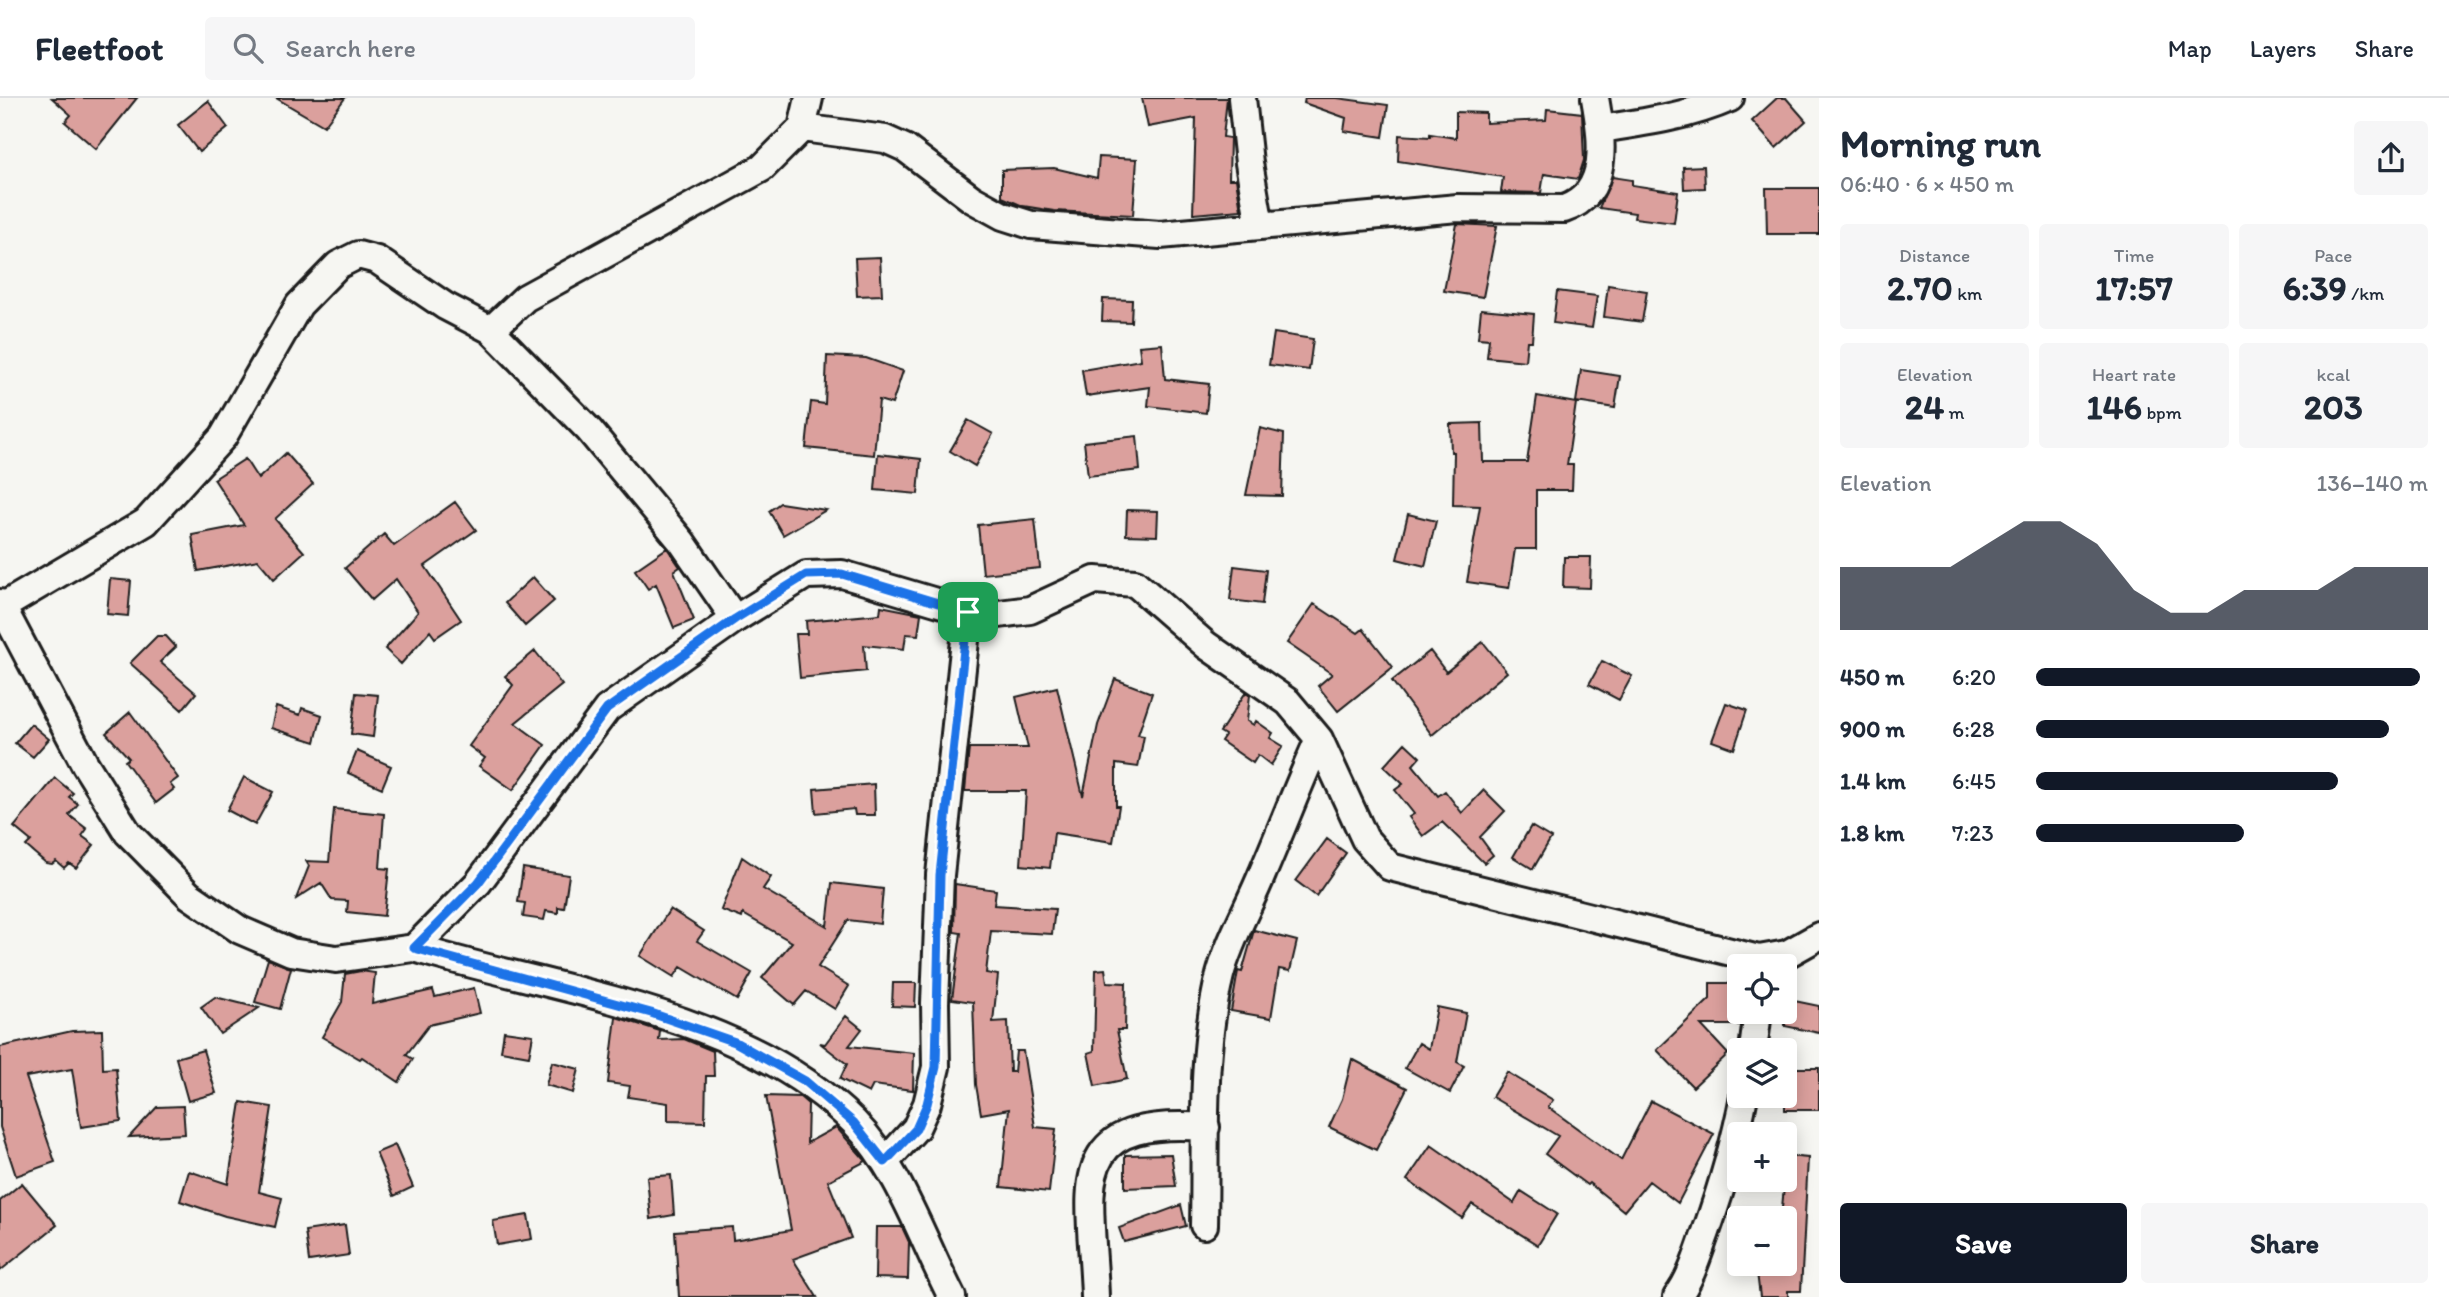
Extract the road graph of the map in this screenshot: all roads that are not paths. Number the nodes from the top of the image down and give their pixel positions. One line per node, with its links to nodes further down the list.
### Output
1 (809, 98): 5 (street)
2 (1242, 98): 7 (street)
3 (1595, 98): 6 (street)
4 (1731, 98): 6 (street)
5 (802, 128): 7 (street); 8 (street)
6 (1601, 129): 7 (street)
7 (1260, 226)
8 (491, 330): 9 (street); 11 (street)
9 (1, 605): 14 (street)
10 (968, 612): 11 (street); 12 (street); 19 (street)
11 (735, 619): 14 (street)
12 (1319, 739): 15 (street); 18 (street)
13 (1819, 936): 16 (street)
14 (414, 948): 19 (street)
15 (1728, 954)
16 (1787, 954)
17 (1742, 1108): 23 (street)
18 (1206, 1127): 20 (street); 22 (street)
19 (885, 1162): 21 (street)
20 (1204, 1225)
21 (952, 1297)
22 (1095, 1297)
23 (1677, 1297)

